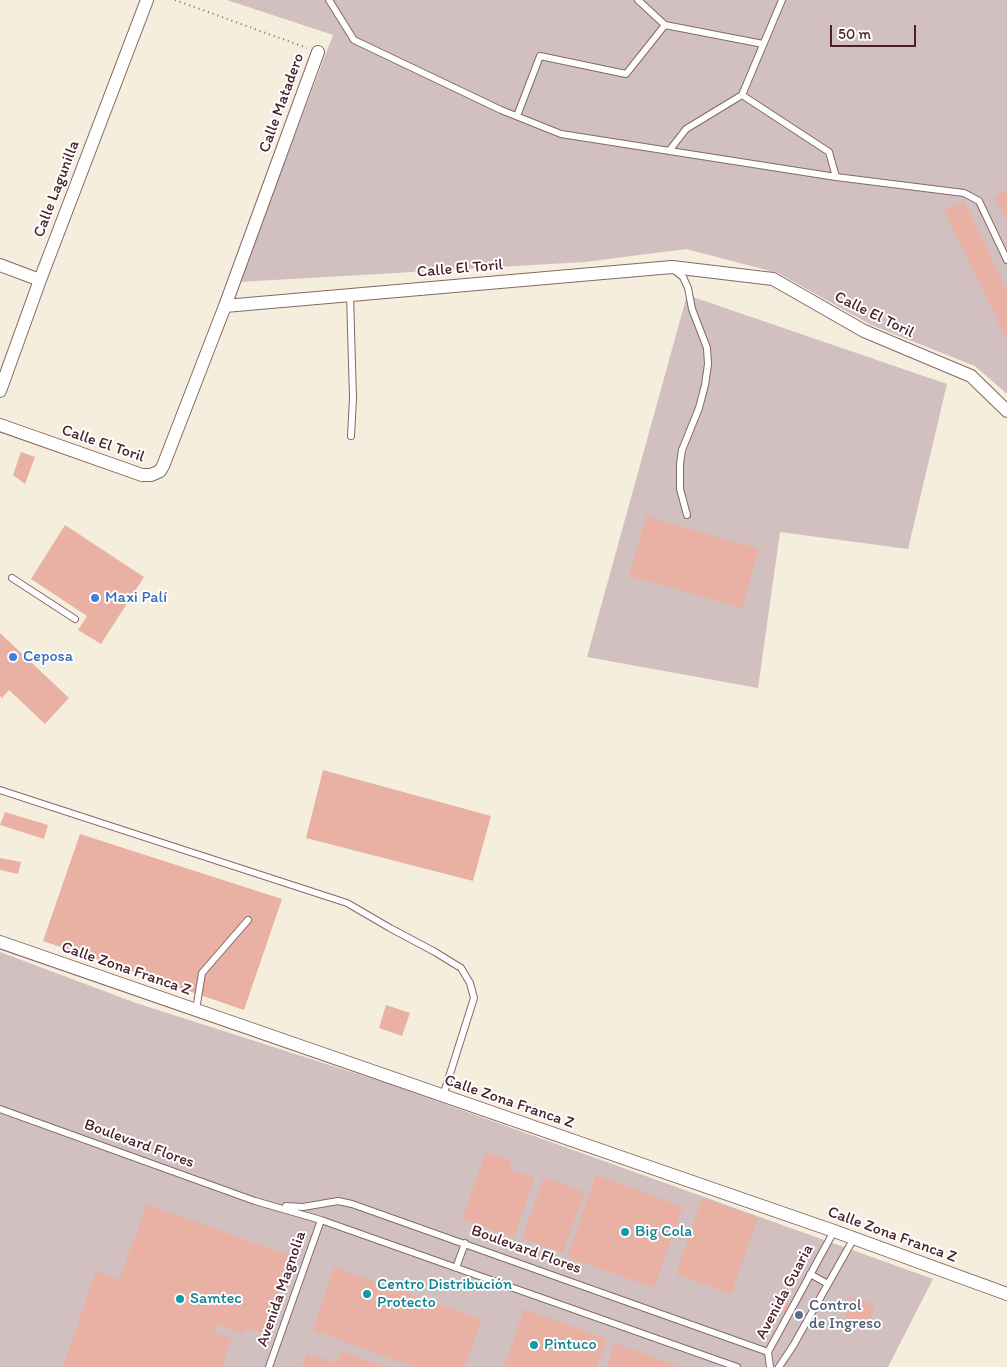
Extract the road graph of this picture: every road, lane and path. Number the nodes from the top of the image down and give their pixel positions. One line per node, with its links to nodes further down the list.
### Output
1 (147, 0): 16 (street, Calle Lagunilla)
2 (176, 0): 8 (path, Calle Matadero)
3 (328, 0): 10 (lane)
4 (638, 0): 6 (lane)
5 (782, 0): 7 (lane)
6 (665, 24): 7 (lane); 10 (lane)
7 (763, 44): 9 (lane)
8 (318, 52): 18 (street, Calle Matadero)
9 (742, 95): 11 (lane); 12 (lane)
10 (517, 116): 11 (lane)
11 (669, 151): 12 (lane)
12 (836, 177): 13 (lane)
13 (1007, 260)
14 (0, 265): 16 (street)
15 (672, 267): 17 (street, Calle El Toril); 20 (street, Calle El Toril); 23 (lane)
16 (40, 280): 19 (street, Calle Lagunilla)
17 (350, 296): 18 (street, Calle El Toril); 22 (lane)
18 (225, 306): 21 (street, Calle El Toril)
19 (0, 391)
20 (1007, 411)
21 (0, 425)
22 (351, 436)
23 (687, 515)
24 (12, 578): 25 (lane)
25 (75, 619)
26 (0, 790): 30 (lane)
27 (248, 920): 29 (lane)
28 (0, 942): 29 (street, Calle Zona Franca Z)
29 (196, 1010): 30 (street, Calle Zona Franca Z)
30 (443, 1096): 34 (street, Calle Zona Franca Z)
31 (0, 1109): 32 (lane, Boulevard Flores)
32 (270, 1204): 33 (lane, Boulevard Flores); 36 (lane, Boulevard Flores)
33 (321, 1220): 37 (lane, Boulevard Flores); 42 (lane, Avenida Magnolia)
34 (834, 1231): 35 (street, Calle Zona Franca Z); 38 (lane, Avenida Guaria)
35 (854, 1238): 39 (lane, Avenida Guaria); 40 (street, Calle Zona Franca Z)
36 (465, 1243): 37 (lane); 41 (lane, Boulevard Flores)
37 (456, 1268): 43 (lane, Boulevard Flores)
38 (810, 1274): 39 (lane); 41 (lane, Avenida Guaria)
39 (828, 1284): 45 (lane, Avenida Guaria)
40 (1007, 1294)
41 (768, 1352): 44 (lane, Avenida Guaria)
42 (269, 1367)
43 (737, 1367)
44 (770, 1367)
45 (779, 1367)

